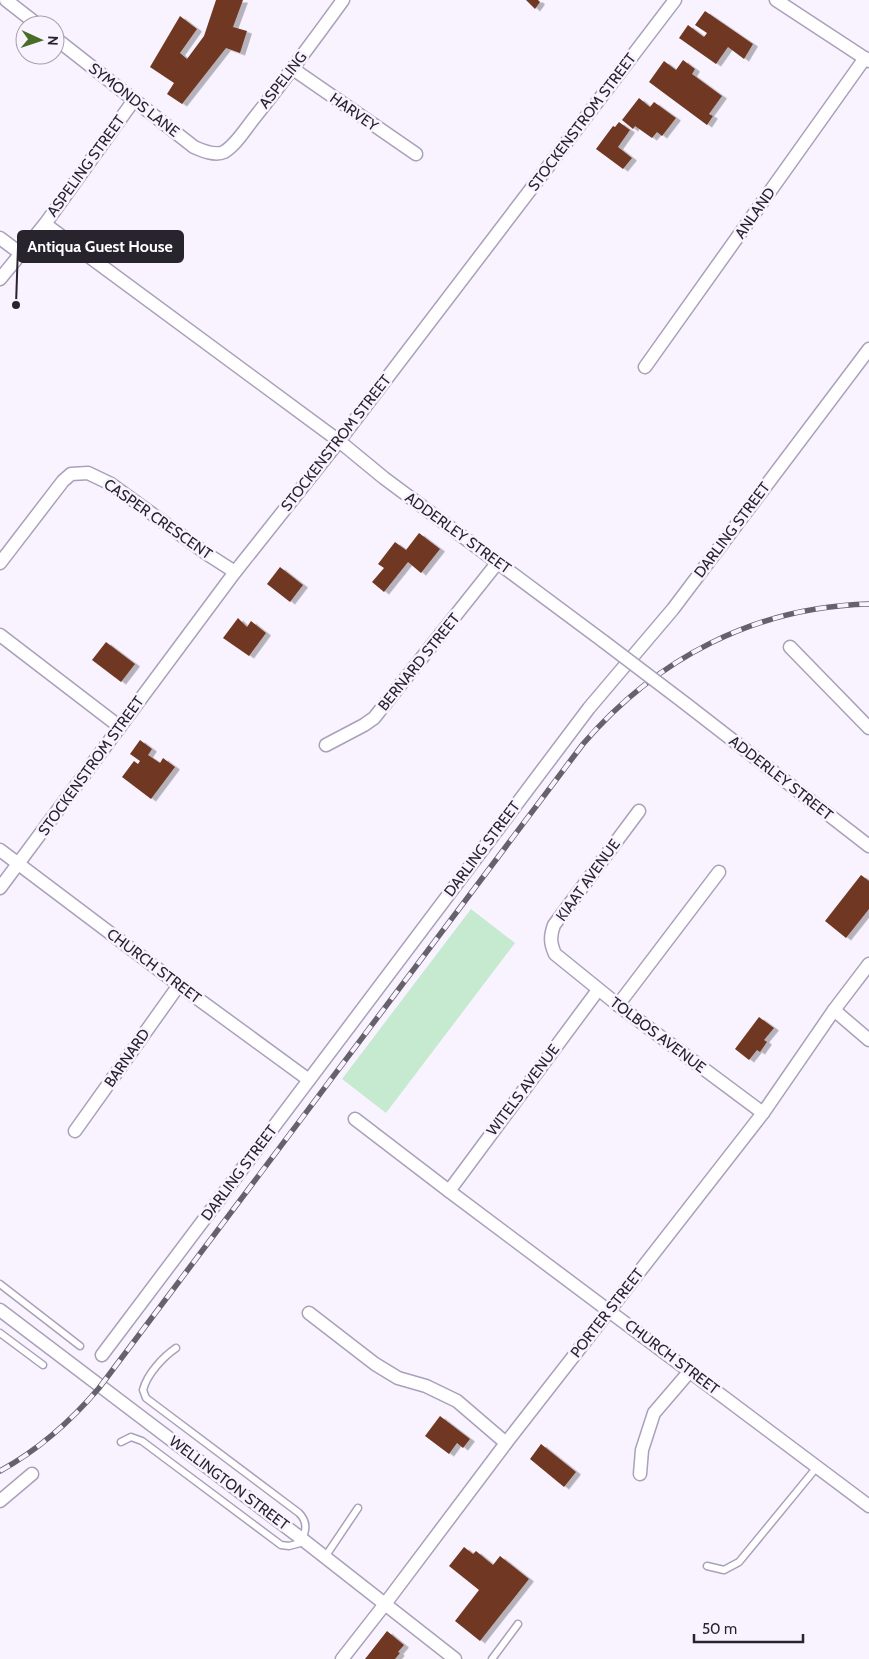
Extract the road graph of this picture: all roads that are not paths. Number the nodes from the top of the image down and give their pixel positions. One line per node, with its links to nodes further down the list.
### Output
1 (6, 0): 5 (street)
2 (343, 0): 8 (street, ASPELING)
3 (675, 0): 18 (street, STOCKENSTROM STREET)
4 (776, 0): 7 (street)
5 (25, 15)
6 (65, 46): 9 (street, SYMONDS LANE)
7 (867, 60): 17 (street, ANLAND)
8 (293, 70): 10 (street, ASPELING); 11 (street, HARVEY)
9 (134, 100): 10 (street, SYMONDS LANE); 12 (street, ASPELING STREET)
10 (217, 153)
11 (416, 154)
12 (44, 224): 14 (street, ASPELING STREET); 18 (street, ADDERLEY STREET)
13 (0, 238): 14 (street)
14 (20, 253): 15 (street, ASPELING STREET)
15 (0, 279)
16 (869, 348): 40 (street, DARLING STREET)
17 (645, 367)
18 (339, 441): 19 (street, ADDERLEY STREET); 21 (street, STOCKENSTROM STREET)
19 (498, 562): 26 (street, BERNARD STREET); 28 (street, ADDERLEY STREET, bridge)
20 (0, 563): 21 (street, CASPER CRESCENT)
21 (235, 572): 24 (street, STOCKENSTROM STREET)
22 (0, 635): 24 (street)
23 (790, 647): 25 (street)
24 (120, 726): 30 (street, STOCKENSTROM STREET)
25 (869, 728)
26 (326, 745)
27 (639, 811): 33 (street, KIAAT AVENUE)
28 (869, 846)
29 (0, 850): 30 (street, CHURCH STREET)
30 (18, 864): 32 (street, STOCKENSTROM STREET); 35 (street, CHURCH STREET)
31 (718, 872): 37 (street)
32 (0, 888)
33 (555, 954): 36 (street, TOLBOS AVENUE)
34 (869, 964): 38 (street, PORTER STREET)
35 (179, 985): 40 (street, CHURCH STREET); 43 (street, BARNARD)
36 (598, 990): 37 (street, TOLBOS AVENUE); 44 (street, WITELS AVENUE)
37 (618, 1005): 41 (street, TOLBOS AVENUE)
38 (834, 1010): 39 (street); 41 (street, PORTER STREET)
39 (869, 1040)
40 (309, 1080): 52 (street, DARLING STREET)
41 (763, 1113): 47 (street, PORTER STREET)
42 (355, 1119): 44 (street, CHURCH STREET)
43 (75, 1131)
44 (449, 1191): 47 (street, CHURCH STREET)
45 (0, 1284): 50 (lane)
46 (0, 1310): 63 (street, WELLINGTON STREET)
47 (609, 1310): 54 (street, CHURCH STREET); 56 (street, PORTER STREET)
48 (309, 1313): 56 (street)
49 (0, 1333): 53 (lane)
50 (80, 1346)
51 (176, 1348): 63 (lane)
52 (102, 1355)
53 (43, 1365)
54 (690, 1371): 57 (street, CHURCH STREET); 59 (street)
55 (121, 1442): 63 (lane)
56 (506, 1443): 66 (street, PORTER STREET)
57 (817, 1467): 61 (street, CHURCH STREET); 65 (lane)
58 (32, 1474): 60 (street)
59 (640, 1474)
60 (0, 1501)
61 (869, 1506)
62 (358, 1508): 64 (lane)
63 (304, 1540): 64 (street, WELLINGTON STREET)
64 (325, 1557): 66 (street, WELLINGTON STREET)
65 (707, 1566)
66 (386, 1604): 68 (street, PORTER STREET); 69 (street, WELLINGTON STREET)
67 (518, 1624): 70 (lane)
68 (342, 1659)
69 (455, 1659)
70 (492, 1659)

